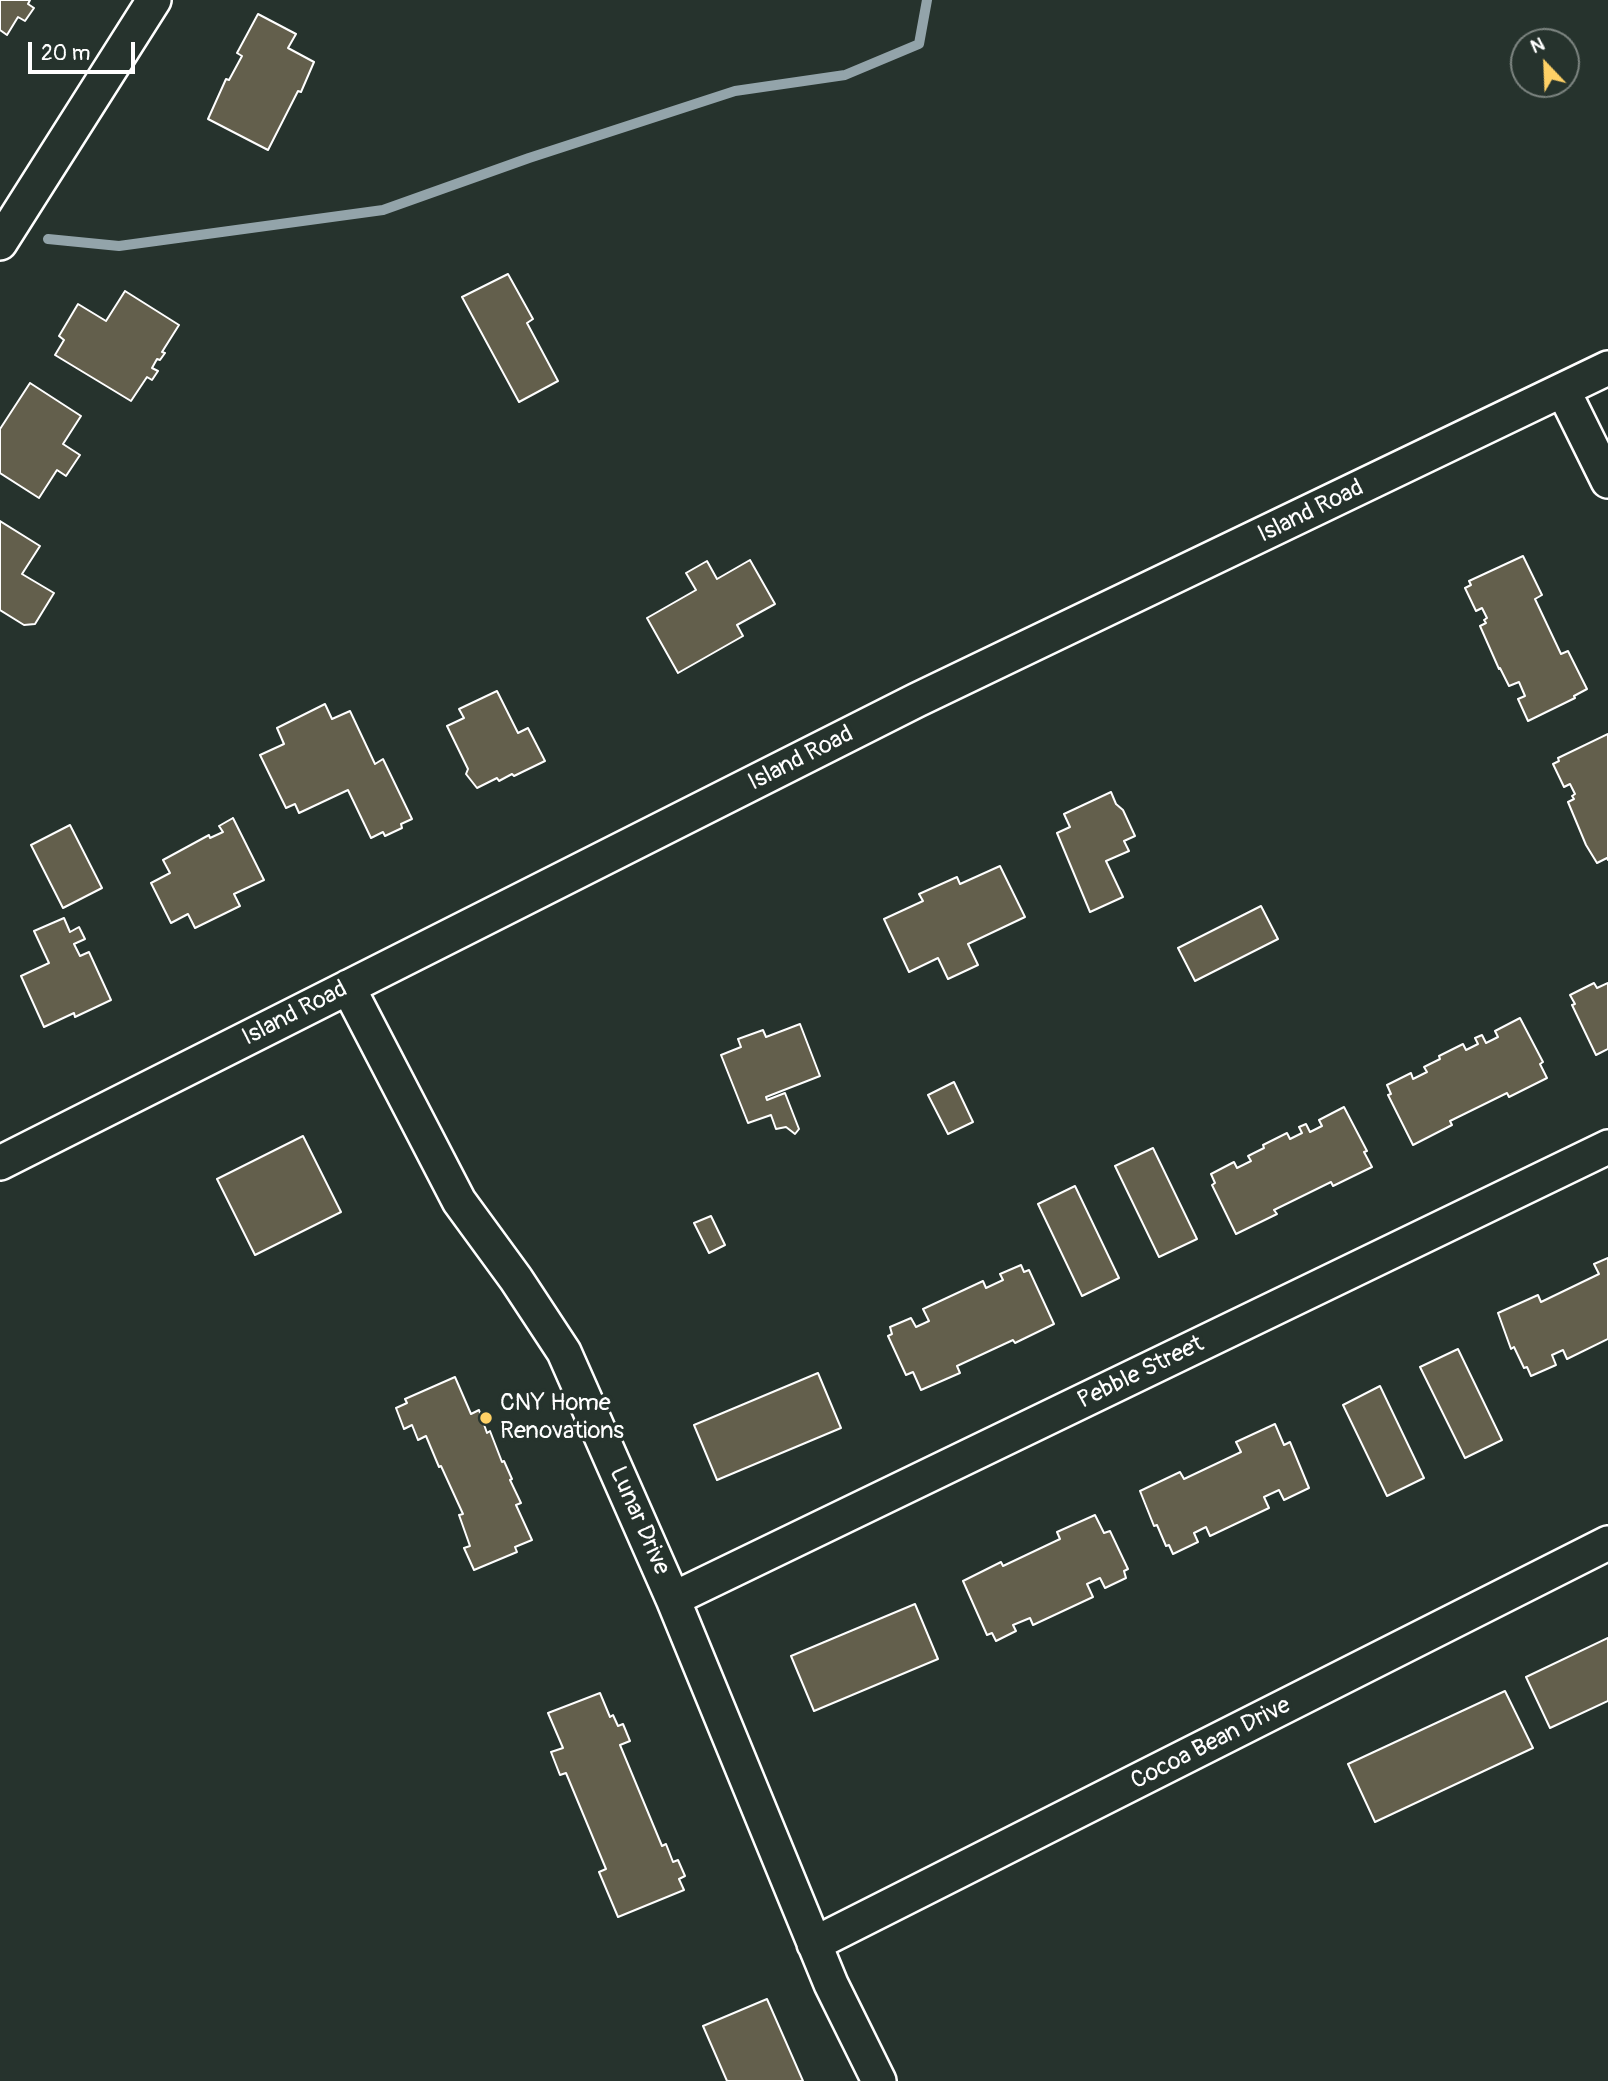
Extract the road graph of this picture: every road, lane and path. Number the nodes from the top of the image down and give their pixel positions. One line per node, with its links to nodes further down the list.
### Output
1 (154, 0): 2 (street)
2 (0, 243)
3 (1608, 368): 4 (street, Island Road)
4 (1563, 390): 5 (street); 6 (street, Island Road)
5 (1608, 481)
6 (348, 987): 8 (street, Island Road); 10 (street, Lunar Drive)
7 (1608, 1147): 10 (street, Pebble Street)
8 (0, 1163)
9 (1608, 1544): 11 (street, Cocoa Bean Drive)
10 (673, 1599): 11 (street, Lunar Drive)
11 (814, 1944): 12 (street, Lunar Drive)
12 (879, 2081)

